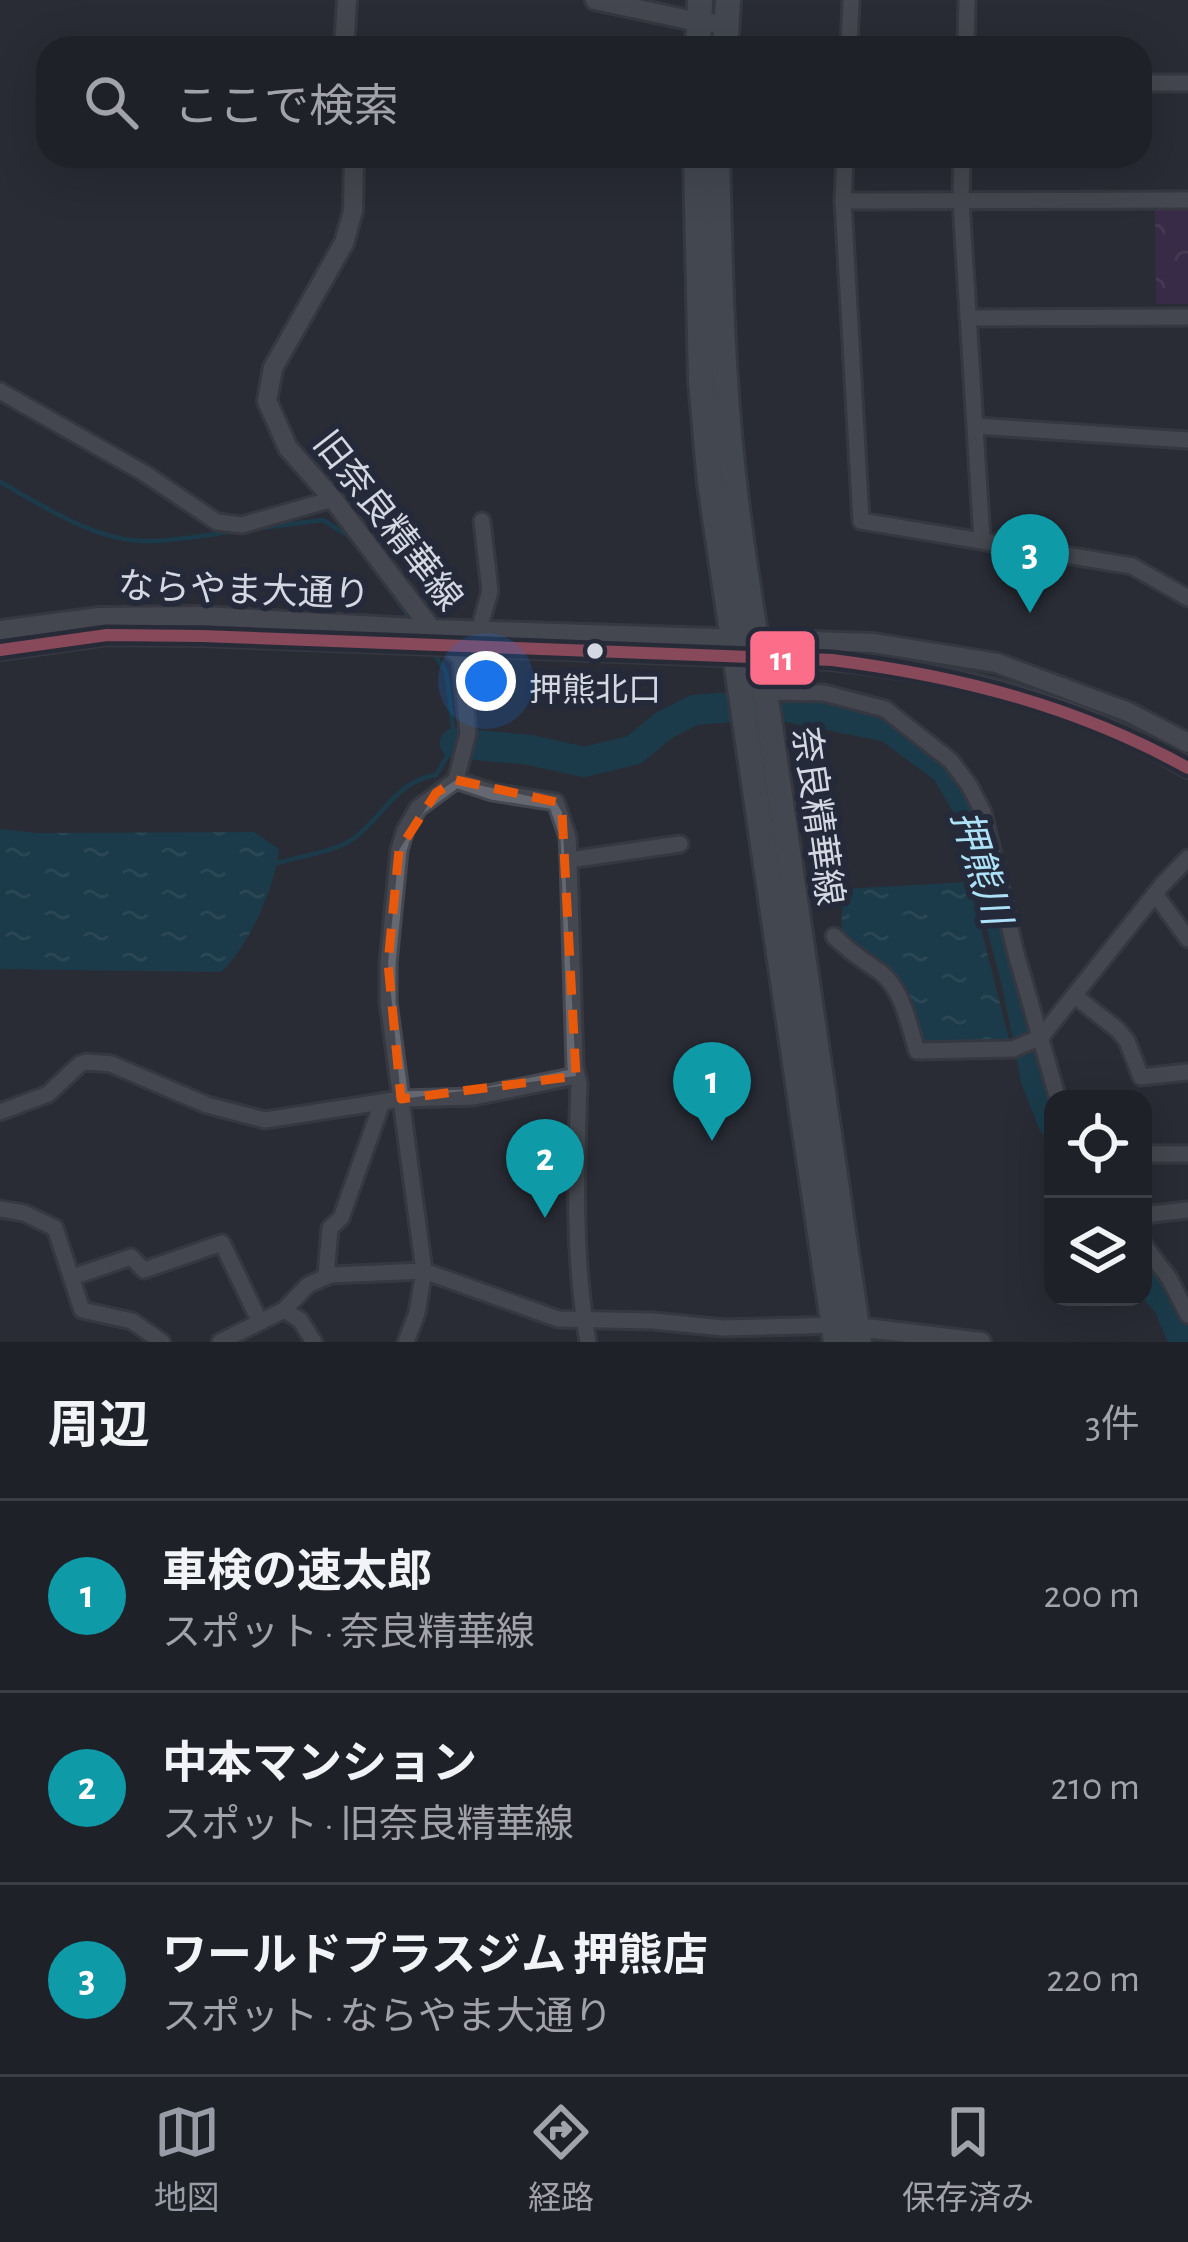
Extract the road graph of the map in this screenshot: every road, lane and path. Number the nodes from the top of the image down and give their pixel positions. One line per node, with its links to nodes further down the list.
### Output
1 (347, 0): 7 (street)
2 (596, 0): 5 (street)
3 (851, 0): 8 (street)
4 (967, 0): 9 (street)
5 (699, 24): 6 (street)
6 (726, 24)
7 (345, 36)
8 (850, 36)
9 (966, 36)
10 (1152, 83): 11 (street)
11 (1188, 83)
12 (354, 168): 25 (street, 旧奈良精華線)
13 (696, 168): 33 (main road, 奈良精華線)
14 (717, 168): 33 (main road, 奈良精華線)
15 (844, 168): 18 (street)
16 (962, 168): 19 (street)
17 (1188, 200): 19 (street)
18 (843, 201): 19 (street); 27 (street)
19 (961, 201): 21 (street)
20 (1188, 317): 21 (street)
21 (968, 318): 23 (street)
22 (0, 391): 25 (street)
23 (975, 426): 24 (street); 27 (street)
24 (1188, 440)
25 (334, 499): 29 (street, 旧奈良精華線)
26 (482, 521): 31 (street)
27 (982, 540): 28 (street)
28 (1188, 598)
29 (431, 629): 30 (street, ならやま大通り); 31 (street, ならやま大通り); 32 (street, 旧奈良精華線)
30 (0, 630)
31 (479, 630): 33 (street, ならやま大通り)
32 (449, 647): 33 (street, ならやま大通り); 34 (street, ならやま大通り); 38 (street, 旧奈良精華線)
33 (745, 648): 35 (main road, 奈良精華線); 36 (street, ならやま大通り); 37 (street, ならやま大通り)
34 (0, 650)
35 (757, 696): 46 (street); 66 (main road, 奈良精華線)
36 (1188, 743)
37 (1188, 768)
38 (456, 780): 41 (street); 50 (street)
39 (680, 844): 41 (street)
40 (1188, 858): 42 (street)
41 (569, 860): 48 (street)
42 (1155, 894): 44 (street); 45 (street)
43 (834, 936): 46 (street)
44 (1188, 939)
45 (1076, 997): 46 (street); 47 (street)
46 (1041, 1037): 49 (street)
47 (1188, 1072)
48 (575, 1076): 50 (street); 65 (street)
49 (1056, 1090)
50 (401, 1099): 51 (street); 59 (street)
51 (382, 1103): 52 (street); 61 (street)
52 (0, 1112)
53 (1152, 1154): 54 (street)
54 (1188, 1154)
55 (0, 1209): 60 (street)
56 (1188, 1210): 57 (street)
57 (1152, 1214)
58 (1152, 1256): 63 (street)
59 (424, 1271): 61 (street); 65 (street); 71 (street)
60 (73, 1277): 64 (street); 68 (street)
61 (326, 1277): 62 (street)
62 (284, 1310): 64 (street); 70 (street)
63 (1188, 1315)
64 (259, 1320): 69 (street)
65 (584, 1321): 67 (street); 72 (street)
66 (846, 1334): 67 (street); 73 (street)
67 (723, 1335)
68 (162, 1342)
69 (220, 1342)
70 (314, 1342)
71 (406, 1342)
72 (588, 1342)
73 (981, 1342)

